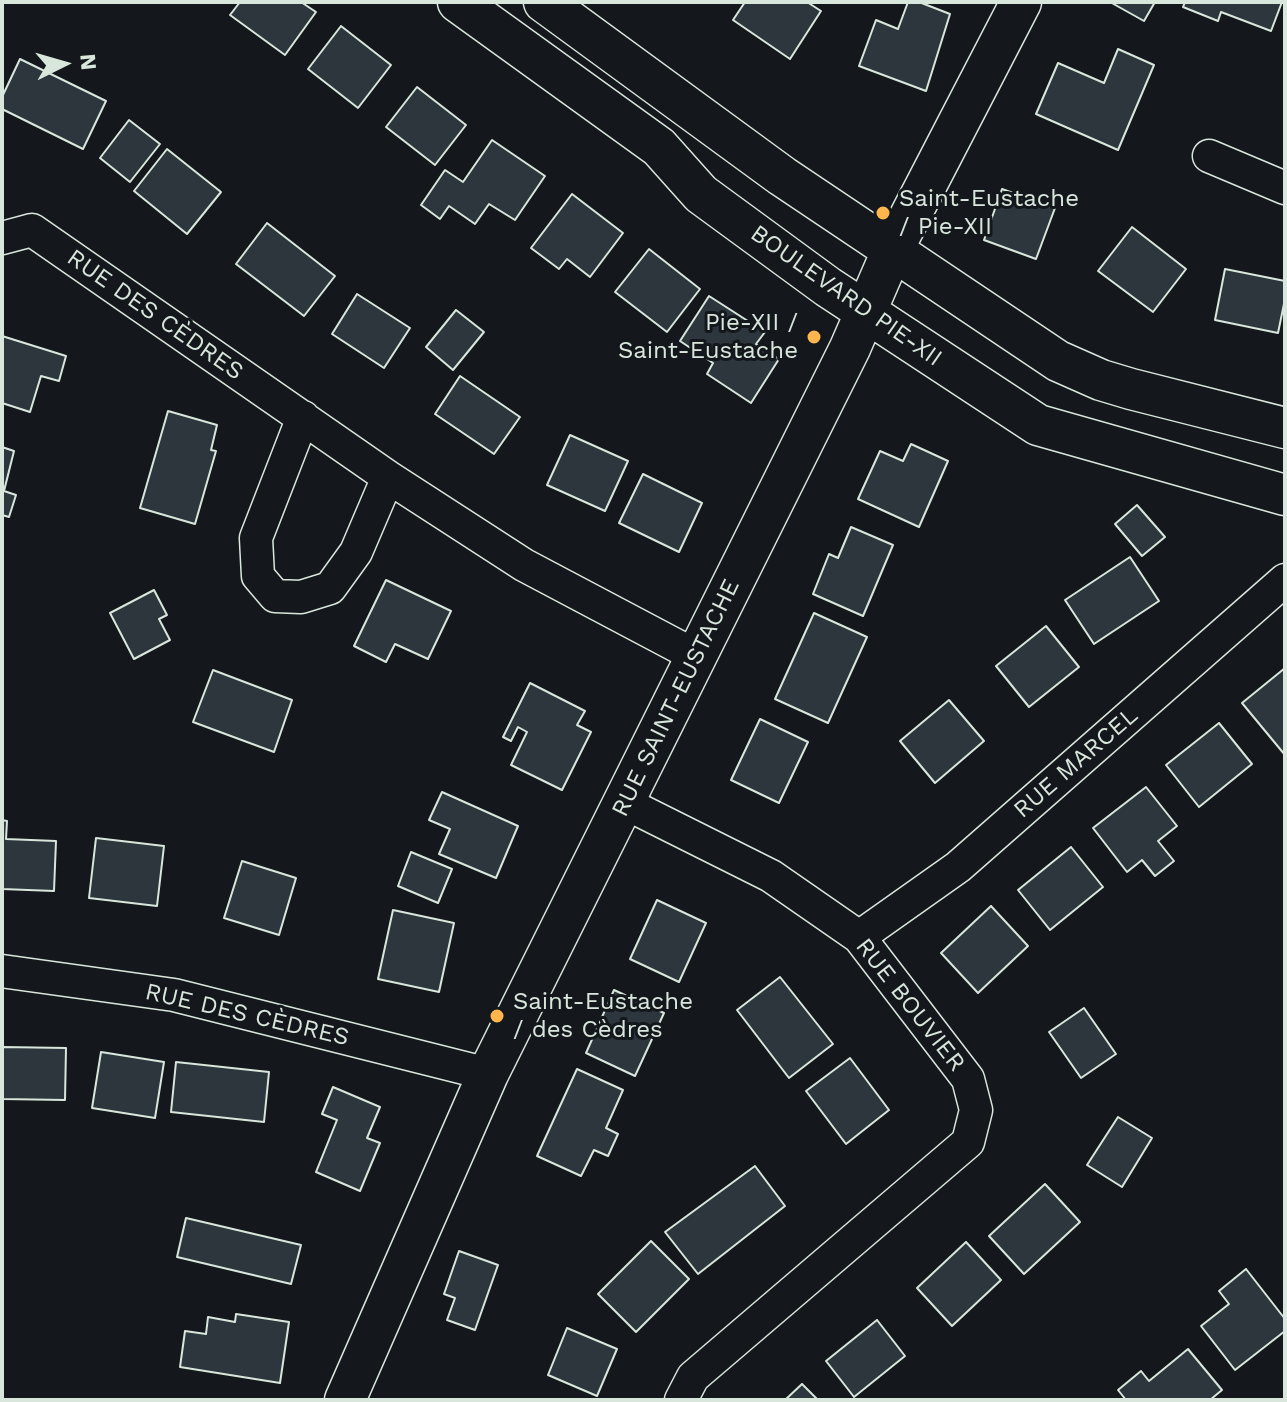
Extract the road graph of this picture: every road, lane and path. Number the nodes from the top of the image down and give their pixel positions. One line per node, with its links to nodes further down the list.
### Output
1 (458, 2): 8 (street, BOULEVARD PIE-XII)
2 (544, 2): 7 (street)
3 (1021, 2): 7 (street, RUE SAINT-EUSTACHE)
4 (1209, 156): 5 (street)
5 (1285, 188)
6 (2, 238): 9 (street, RUE DES CÈDRES)
7 (892, 251): 8 (street, RUE SAINT-EUSTACHE); 10 (street)
8 (866, 312): 12 (street, BOULEVARD PIE-XII); 14 (street, RUE SAINT-EUSTACHE)
9 (303, 417): 11 (street, RUE DES CÈDRES); 11 (street)
10 (1285, 428)
11 (388, 477): 14 (street, RUE DES CÈDRES)
12 (1285, 495)
13 (1285, 580): 16 (street, RUE MARCEL)
14 (696, 656): 15 (street, RUE SAINT-EUSTACHE)
15 (625, 803): 16 (street, RUE BOUVIER); 18 (street, RUE SAINT-EUSTACHE)
16 (859, 937): 20 (street, RUE BOUVIER)
17 (2, 971): 18 (street, RUE DES CÈDRES)
18 (488, 1074): 19 (street, RUE SAINT-EUSTACHE)
19 (345, 1400)
20 (681, 1400)

